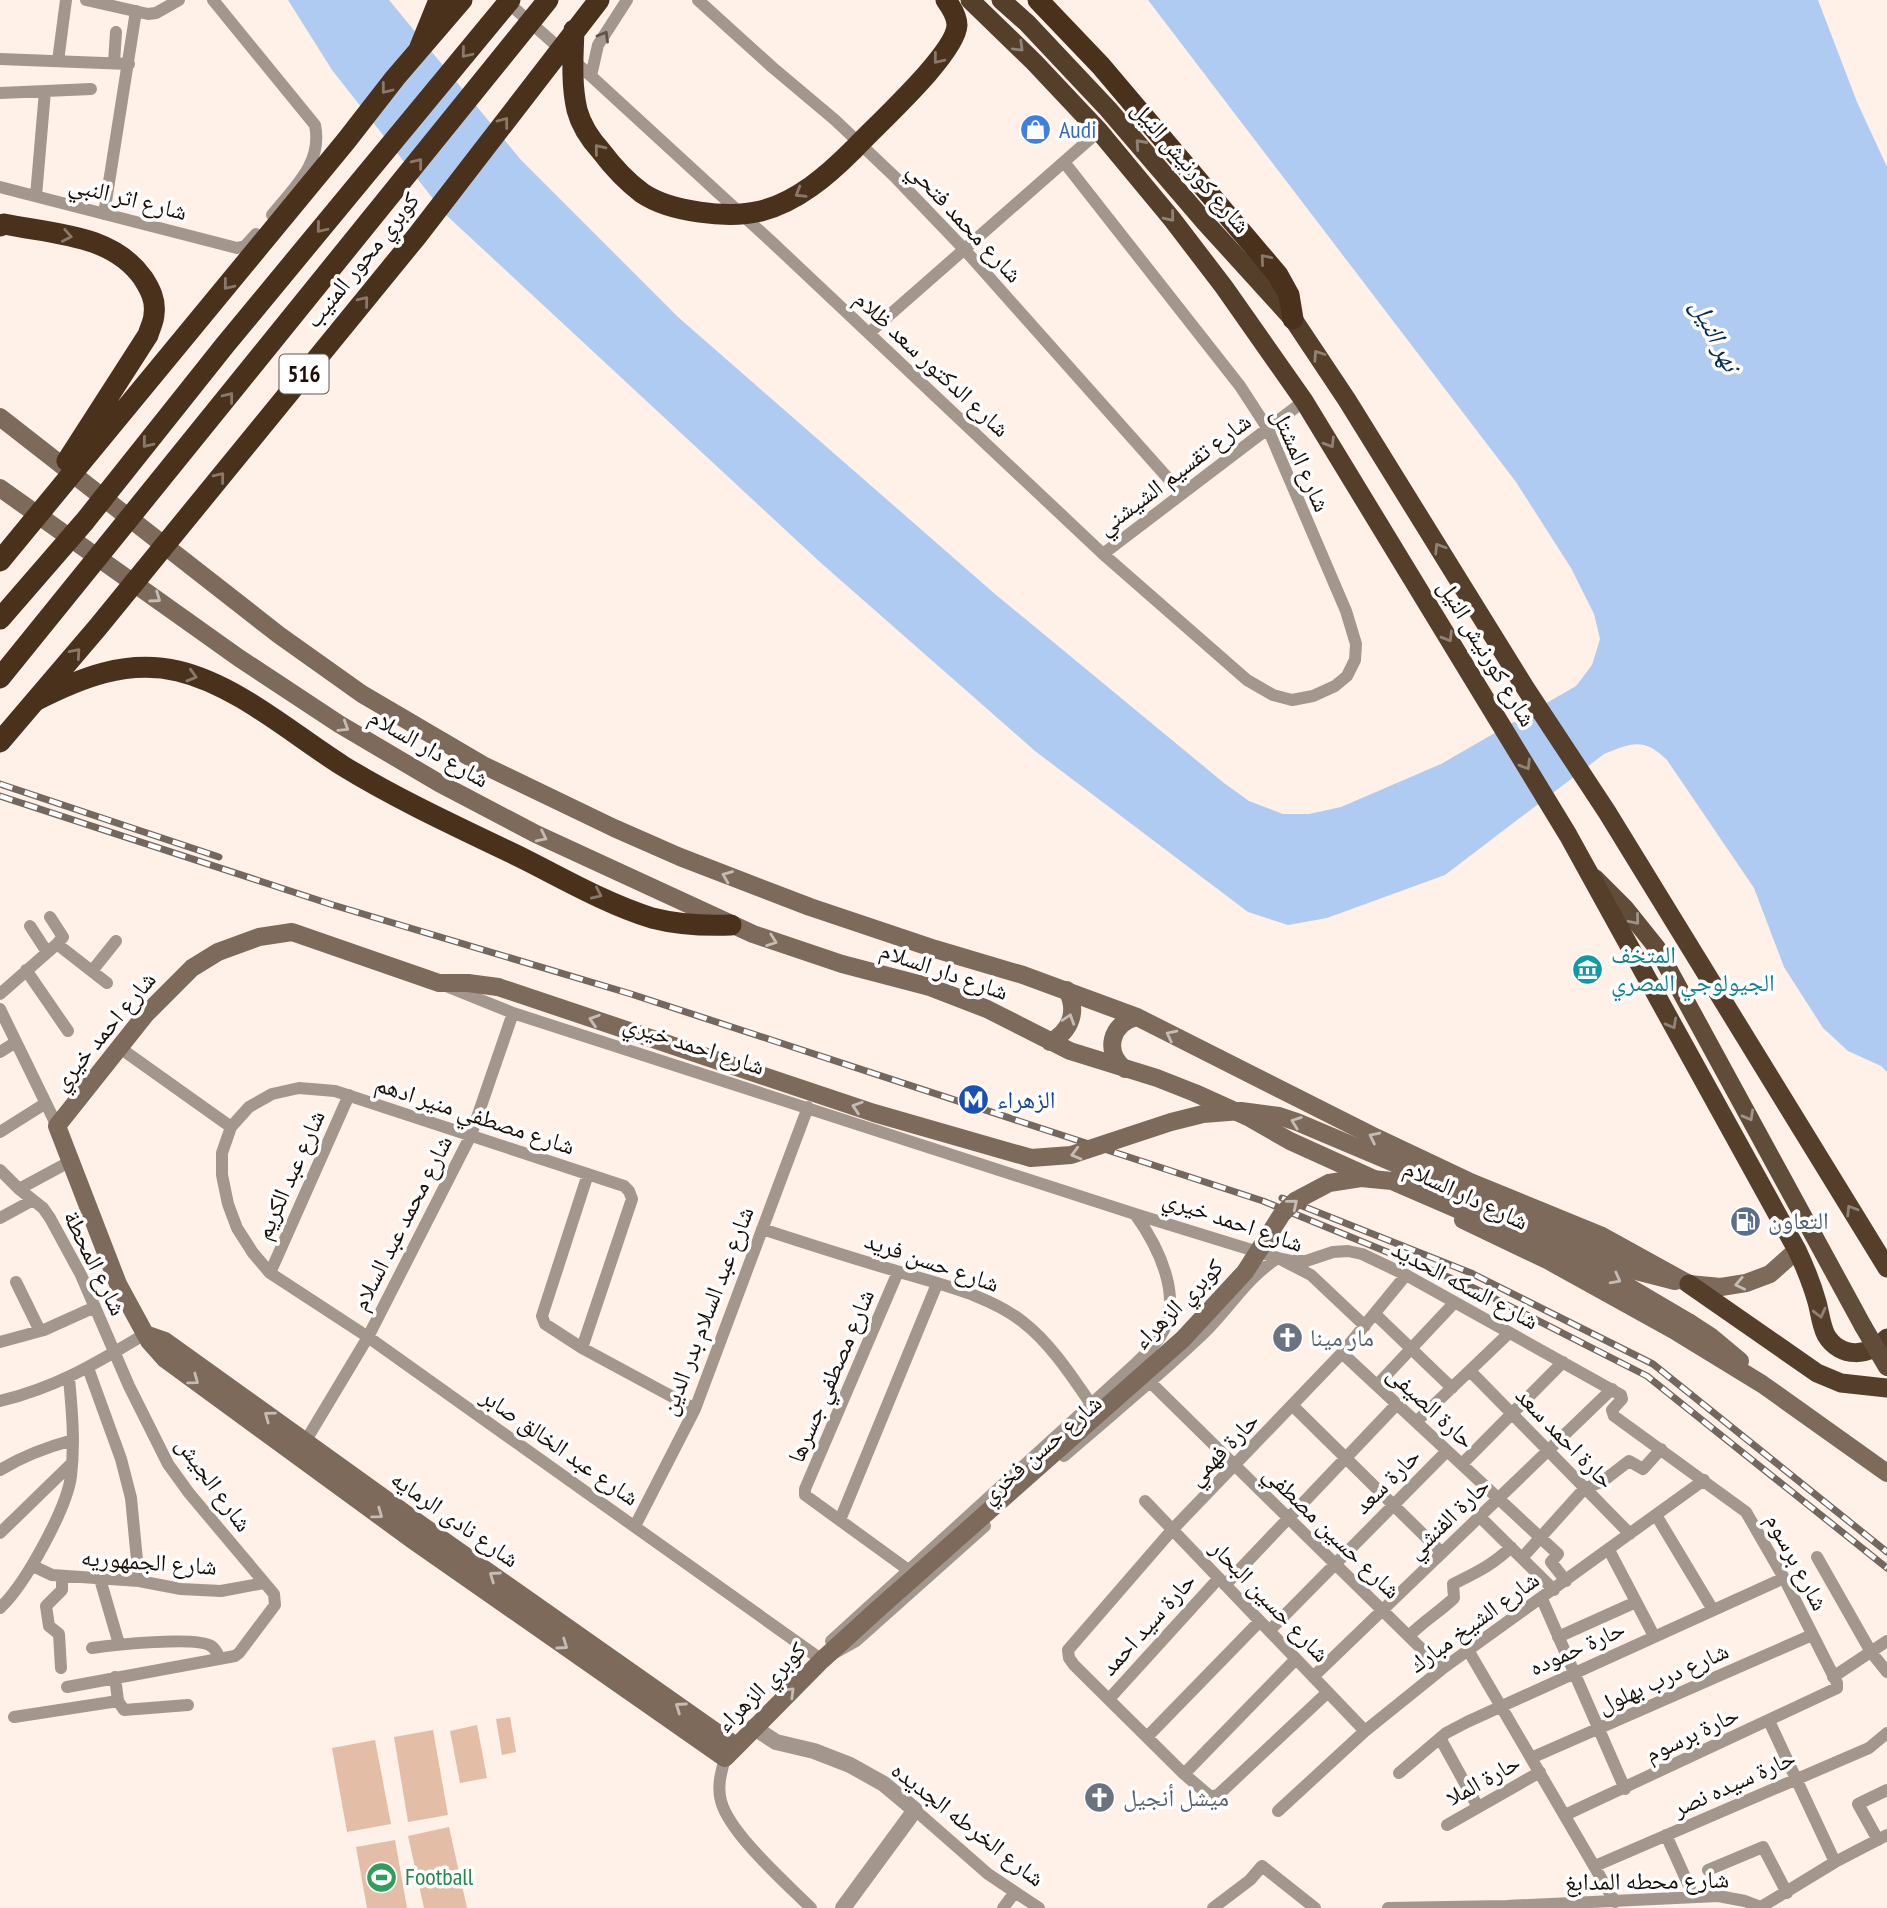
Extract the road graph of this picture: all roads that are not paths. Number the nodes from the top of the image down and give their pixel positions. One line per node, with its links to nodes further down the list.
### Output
1 (66, 0): 21 (street)
2 (86, 0): 16 (street)
3 (178, 0): 16 (street)
4 (214, 0): 33 (street, شارع اثر النبي)
5 (439, 0): 19 (highway)
6 (462, 0): 19 (highway, bridge)
7 (507, 0): 24 (street); 46 (highway, كوبري محور المنيب, one-way to 46, bridge)
8 (548, 0): 47 (highway, كوبري محور المنيب / 516, one-way to 8, bridge)
9 (599, 0): 17 (highway, كوبري محور المنيب / 516, bridge)
10 (627, 0): 24 (street, one-way to 10)
11 (698, 0): 29 (street, شارع محمد فتحي)
12 (946, 0): 29 (highway, one-way to 29)
13 (970, 0): 28 (highway, شارع كورنيش النيل, one-way to 28)
14 (1001, 0): 36 (highway, شارع كورنيش النيل, one-way to 14)
15 (1038, 0): 36 (highway, one-way to 15)
16 (136, 11): 23 (street)
17 (574, 30): 29 (highway, one-way to 17, bridge); 49 (highway, كوبري محور المنيب / 516, one-way to 17, bridge)
18 (116, 32): 22 (street)
19 (420, 47): 43 (highway, one-way to 43, bridge)
20 (0, 59): 21 (street)
21 (58, 61): 22 (street)
22 (114, 63): 23 (street)
23 (129, 64): 33 (street)
24 (591, 76): 37 (street, شارع الدكتور سعد ظلام)
25 (91, 89): 26 (street)
26 (45, 91): 27 (street); 32 (street)
27 (0, 93)
28 (1099, 131): 30 (street); 38 (highway, شارع كورنيش النيل, one-way to 38)
29 (856, 146): 35 (street, شارع محمد فتحي)
30 (1064, 162): 35 (street); 40 (street, شارع المشتل)
31 (0, 187): 32 (street, شارع اثر النبي)
32 (36, 196): 33 (street, شارع اثر النبي)
33 (104, 214)
34 (0, 226): 43 (highway, one-way to 43, bridge)
35 (964, 249): 37 (street); 42 (street, شارع محمد فتحي)
36 (1293, 319): 89 (highway, شارع كورنيش النيل, one-way to 36)
37 (869, 333): 44 (street, شارع الدكتور سعد ظلام)
38 (1304, 401): 40 (street, شارع تقسيم الشيشني); 51 (highway, شارع كورنيش النيل, one-way to 51)
39 (0, 417): 61 (main road, شارع دار السلام, one-way to 39)
40 (1268, 429): 42 (street, شارع تقسيم الشيشني); 48 (street, شارع المشتل)
41 (0, 488): 53 (main road, شارع دار السلام, one-way to 53)
42 (1182, 494): 44 (street, شارع تقسيم الشيشني)
43 (21, 533): 45 (highway, bridge)
44 (1103, 554): 48 (street, شارع الدكتور سعد ظلام)
45 (0, 561)
46 (0, 619)
47 (0, 678)
48 (1247, 680)
49 (34, 702): 50 (highway, كوبري محور المنيب / 516, bridge); 53 (highway, one-way to 53)
50 (0, 742)
51 (1587, 871): 87 (highway, شارع كورنيش النيل, one-way to 87); 112 (main road, one-way to 112, bridge)
52 (50, 917): 56 (street)
53 (731, 925): 68 (main road, شارع دار السلام, one-way to 68)
54 (30, 926): 56 (street)
55 (116, 941): 58 (street)
56 (52, 948): 57 (street); 58 (street)
57 (26, 970): 62 (street); 66 (street)
58 (92, 971): 59 (street)
59 (107, 983)
60 (439, 983): 64 (street, شارع احمد خيري); 69 (main road, شارع احمد خيري); 95 (main road, one-way to 60, bridge)
61 (1067, 990): 65 (main road, شارع دار السلام); 68 (main road, one-way to 61)
62 (0, 994)
63 (0, 1009): 67 (street)
64 (513, 1013): 74 (street, شارع احمد خيري); 78 (street, شارع محمد عبد السلام)
65 (1137, 1017): 71 (main road); 95 (main road, شارع دار السلام, one-way to 65)
66 (68, 1031)
67 (16, 1042): 70 (street); 73 (street)
68 (1050, 1042): 71 (main road, شارع دار السلام)
69 (120, 1048): 75 (main road, شارع احمد خيري); 76 (street)
70 (0, 1052)
71 (1125, 1069): 117 (main road, شارع دار السلام)
72 (349, 1095): 76 (street, شارع مصطفي منير ادهم); 78 (street, شارع مصطفي منير ادهم); 91 (street, شارع عبد الكريم)
73 (46, 1103): 75 (street); 77 (street)
74 (808, 1107): 84 (street, شارع احمد خيري); 86 (street, شارع عبد السلام بدر الدين)
75 (57, 1126): 79 (main road, شارع نادى الرمايه)
76 (230, 1127): 91 (street, شارع عبد الخالق صابر)
77 (0, 1132)
78 (471, 1135): 81 (street, شارع مصطفي منير ادهم); 103 (street, شارع محمد عبد السلام)
79 (71, 1161): 82 (street); 102 (main road, شارع نادى الرمايه)
80 (0, 1170): 82 (street, شارع المحطة)
81 (588, 1174): 106 (street, شارع مصطفي منير ادهم); 106 (street, شارع مصطفي منير ادهم)
82 (19, 1189): 83 (street, شارع المحطة)
83 (33, 1200): 85 (street); 97 (street, شارع المحطة)
84 (1135, 1214): 88 (street, شارع احمد خيري); 111 (street, شارع حسن فخري)
85 (0, 1218)
86 (762, 1230): 90 (street, شارع حسن فريد); 126 (street, شارع عبد السلام بدر الدين)
87 (1797, 1250): 95 (main road, شارع دار السلام, one-way to 95); 104 (highway, شارع كورنيش النيل, one-way to 104)
88 (1278, 1258): 92 (street, شارع السكه الحديد); 99 (street, شارع احمد خيري); 116 (street, شارع حسن فخري)
89 (1887, 1268)
90 (898, 1272): 94 (street, شارع حسن فريد); 148 (street, شارع مصطفي جسرها)
91 (270, 1273): 103 (street, شارع عبد الخالق صابر)
92 (1406, 1275): 96 (street, شارع السكه الحديد); 98 (street, حارة فهمي)
93 (16, 1282): 100 (street)
94 (937, 1284): 123 (street, شارع حسن فريد); 148 (street)
95 (1689, 1284): 120 (highway)
96 (1455, 1302): 101 (street, شارع السكه الحديد); 107 (street)
97 (95, 1307): 100 (street); 108 (street, شارع المحطة)
98 (1375, 1314): 99 (street, حارة فهمي); 107 (street)
99 (1365, 1326): 109 (street, حارة فهمي)
100 (40, 1331): 105 (street)
101 (1509, 1332): 110 (street, شارع السكه الحديد); 114 (street)
102 (145, 1334): 108 (street); 130 (main road, شارع نادى الرمايه, one-way to 102); 209 (main road, شارع نادى الرمايه, one-way to 209)
103 (368, 1337): 130 (street, شارع محمد عبد السلام); 149 (street, شارع عبد الخالق صابر)
104 (1887, 1338)
105 (0, 1342)
106 (582, 1348): 126 (street, شارع مصطفي منير ادهم)
107 (1411, 1349): 118 (street); 119 (street)
108 (115, 1352): 113 (street); 168 (street, شارع الجيش)
109 (1342, 1353): 118 (street, حارة الصيفى); 125 (street, حارة فهمي)
110 (1563, 1362): 121 (street, شارع السكه الحديد); 127 (street)
111 (1133, 1366): 116 (street, شارع حسين مصطفي); 123 (street, شارع حسن فخري)
112 (1887, 1367)
113 (89, 1368): 115 (street); 165 (street)
114 (1470, 1371): 119 (street); 127 (street, حارة احمد سعد)
115 (69, 1378): 122 (street); 129 (street)
116 (1150, 1382): 137 (street, شارع حسين مصطفي); 185 (street, شارع حسن فخري)
117 (1762, 1384): 139 (main road, شارع دار السلام); 185 (main road, كوبري الزهراء, one-way to 117, bridge)
118 (1377, 1385): 124 (street, حارة الصيفى)
119 (1452, 1388): 128 (street)
120 (1887, 1388)
121 (1617, 1393): 131 (street, شارع برسوم); 133 (street, حارة الفنشي)
122 (0, 1401)
123 (1091, 1404): 161 (street, شارع حسن فخري)
124 (1396, 1404): 128 (street, حارة الصيفى); 134 (street, حارة سيد احمد)
125 (1293, 1406): 134 (street); 137 (street, حارة فهمي)
126 (695, 1409): 149 (street, شارع عبد السلام بدر الدين)
127 (1513, 1415): 133 (street, حارة احمد سعد); 136 (street)
128 (1416, 1422): 132 (street, حارة الصيفى)
129 (73, 1440): 135 (street); 138 (street)
130 (305, 1442): 209 (main road, شارع نادى الرمايه, one-way to 130)
131 (1661, 1449): 140 (street, شارع برسوم); 141 (street)
132 (1447, 1451): 136 (street, حارة الصيفى); 144 (street, حارة سعد)
133 (1548, 1451): 141 (street, حارة احمد سعد); 142 (street, حارة الفنشي)
134 (1345, 1458): 144 (street); 147 (street, حارة سيد احمد)
135 (72, 1463): 151 (street); 160 (street)
136 (1462, 1464): 142 (street, حارة الصيفى)
137 (1235, 1466): 147 (street, شارع حسين مصطفي); 150 (street, حارة فهمي)
138 (0, 1470)
139 (1887, 1474)
140 (1704, 1480): 145 (street, شارع الشيخ مبارك); 163 (street, شارع برسوم)
141 (1584, 1489): 152 (street, حارة احمد سعد); 153 (street)
142 (1499, 1498): 146 (street, حارة الفنشي); 153 (street, حارة الصيفى)
143 (1145, 1501): 150 (street, شارع حسين البحار)
144 (1393, 1505): 156 (street); 159 (street, حارة سعد)
145 (1656, 1515): 152 (street, شارع الشيخ مبارك); 174 (street)
146 (1480, 1517): 154 (street); 156 (street, حارة الفنشي)
147 (1288, 1518): 159 (street, شارع حسين مصطفي); 166 (street, حارة سيد احمد)
148 (840, 1520): 161 (street, شارع مصطفي جسرها)
149 (635, 1525): 185 (street, شارع عبد الخالق صابر)
150 (1172, 1530): 166 (street, شارع حسين البحار); 197 (street, حارة فهمي)
151 (0, 1533)
152 (1630, 1534): 155 (street, شارع الشيخ مبارك)
153 (1540, 1537): 157 (street); 167 (street, حارة الصيفى)
154 (1511, 1547): 157 (street); 177 (street)
155 (1609, 1550): 167 (street, شارع الشيخ مبارك); 171 (street)
156 (1442, 1553): 173 (street, حارة الفنشي)
157 (1522, 1558): 169 (street)
158 (1817, 1558): 184 (street)
159 (1335, 1564): 173 (street, شارع حسين مصطفي); 175 (street, حارة سعد)
160 (33, 1566): 162 (street, شارع الجمهوريه); 172 (street)
161 (907, 1569): 185 (street, شارع حسن فخري)
162 (62, 1576): 164 (street, شارع الجمهوريه); 188 (street)
163 (1784, 1578): 174 (street, حارة حموده); 176 (street, شارع برسوم)
164 (100, 1579): 165 (street, شارع الجمهوريه); 181 (street)
165 (139, 1581): 168 (street, شارع الجمهوريه)
166 (1222, 1581): 175 (street, شارع حسين البحار); 197 (street, حارة سيد احمد)
167 (1566, 1581): 169 (street, شارع الشيخ مبارك)
168 (264, 1583): 186 (street, شارع الجيش)
169 (1554, 1590): 170 (street, شارع الشيخ مبارك)
170 (1542, 1599): 179 (street); 183 (street, شارع الشيخ مبارك)
171 (1636, 1602): 178 (street); 179 (street)
172 (0, 1608)
173 (1382, 1611): 177 (street, شارع حسين مصطفي); 193 (street, حارة الفنشي)
174 (1713, 1611): 178 (street, حارة حموده)
175 (1264, 1626): 187 (street, شارع حسين البحار); 207 (street, حارة سعد)
176 (1812, 1635): 194 (street, شارع برسوم); 204 (street, شارع درب بهلول)
177 (1409, 1636): 189 (street, شارع حسين مصطفي)
178 (1654, 1636): 190 (street, حارة حموده)
179 (1558, 1637): 190 (street)
180 (1887, 1641): 184 (street, حارة برسوم)
181 (119, 1644): 182 (street); 186 (street)
182 (92, 1648)
183 (1468, 1650): 189 (street, شارع الشيخ مبارك); 200 (street)
184 (1871, 1652): 191 (street); 194 (street, حارة برسوم)
185 (818, 1658): 203 (main road, كوبري الزهراء, one-way to 185)
186 (220, 1659): 192 (street)
187 (1296, 1659): 193 (street, شارع حسين البحار); 213 (street)
188 (61, 1668)
189 (1442, 1669): 205 (street, شارع الشيخ مبارك)
190 (1574, 1672): 200 (street, حارة حموده); 204 (street)
191 (1887, 1672)
192 (115, 1677): 195 (street); 198 (street)
193 (1313, 1677): 196 (street, شارع حسين البحار)
194 (1835, 1683): 202 (street, حارة برسوم)
195 (66, 1687)
196 (1328, 1692): 205 (street, شارع حسين البحار); 213 (street)
197 (1109, 1699): 207 (street)
198 (118, 1701): 199 (street); 201 (street)
199 (188, 1705)
200 (1500, 1706): 208 (street, حارة حموده); 210 (street)
201 (14, 1717)
202 (1769, 1721): 214 (street); 215 (street, حارة برسوم)
203 (753, 1727): 209 (main road, كوبري الزهراء); 218 (street, شارع الخرطه الجديده)
204 (1599, 1729): 210 (street, شارع درب بهلول); 215 (street)
205 (1365, 1731): 219 (street, شارع الشيخ مبارك)
206 (1887, 1733): 214 (street, حارة سيده نصر)
207 (1147, 1737): 213 (street)
208 (1440, 1738): 212 (street, حارة حموده); 217 (street)
209 (730, 1752): 232 (street)
210 (1531, 1758): 211 (street)
211 (1540, 1772): 217 (street, حارة الملا); 220 (street)
212 (1399, 1773)
213 (1184, 1774)
214 (1796, 1778): 222 (street, حارة سيده نصر); 224 (street)
215 (1625, 1789): 220 (street, حارة برسوم)
216 (1887, 1790): 223 (street)
217 (1478, 1807): 221 (street, حارة الملا)
218 (915, 1810): 227 (street, شارع الخرطه الجديده); 233 (street)
219 (1278, 1811)
220 (1565, 1815): 225 (street)
221 (1447, 1825)
222 (1666, 1835): 225 (street, حارة سيده نصر); 229 (street)
223 (1883, 1838): 224 (street, شارع محطه المدابغ)
224 (1835, 1862): 228 (street, شارع محطه المدابغ)
225 (1595, 1866): 230 (street)
226 (1708, 1870): 228 (street)
227 (1015, 1892): 234 (street); 235 (street, شارع الخرطه الجديده)
228 (1787, 1893): 239 (street, شارع محطه المدابغ)
229 (1693, 1897): 230 (street, شارع محطه المدابغ); 239 (street, شارع محطه المدابغ)
230 (1615, 1902): 231 (street, شارع محطه المدابغ)
231 (1507, 1907): 238 (street, شارع محطه المدابغ)
232 (811, 1908)
233 (843, 1908)
234 (1003, 1908)
235 (1039, 1908)
236 (1215, 1908): 237 (street)
237 (1315, 1908)
238 (1388, 1908)
239 (1760, 1908)

